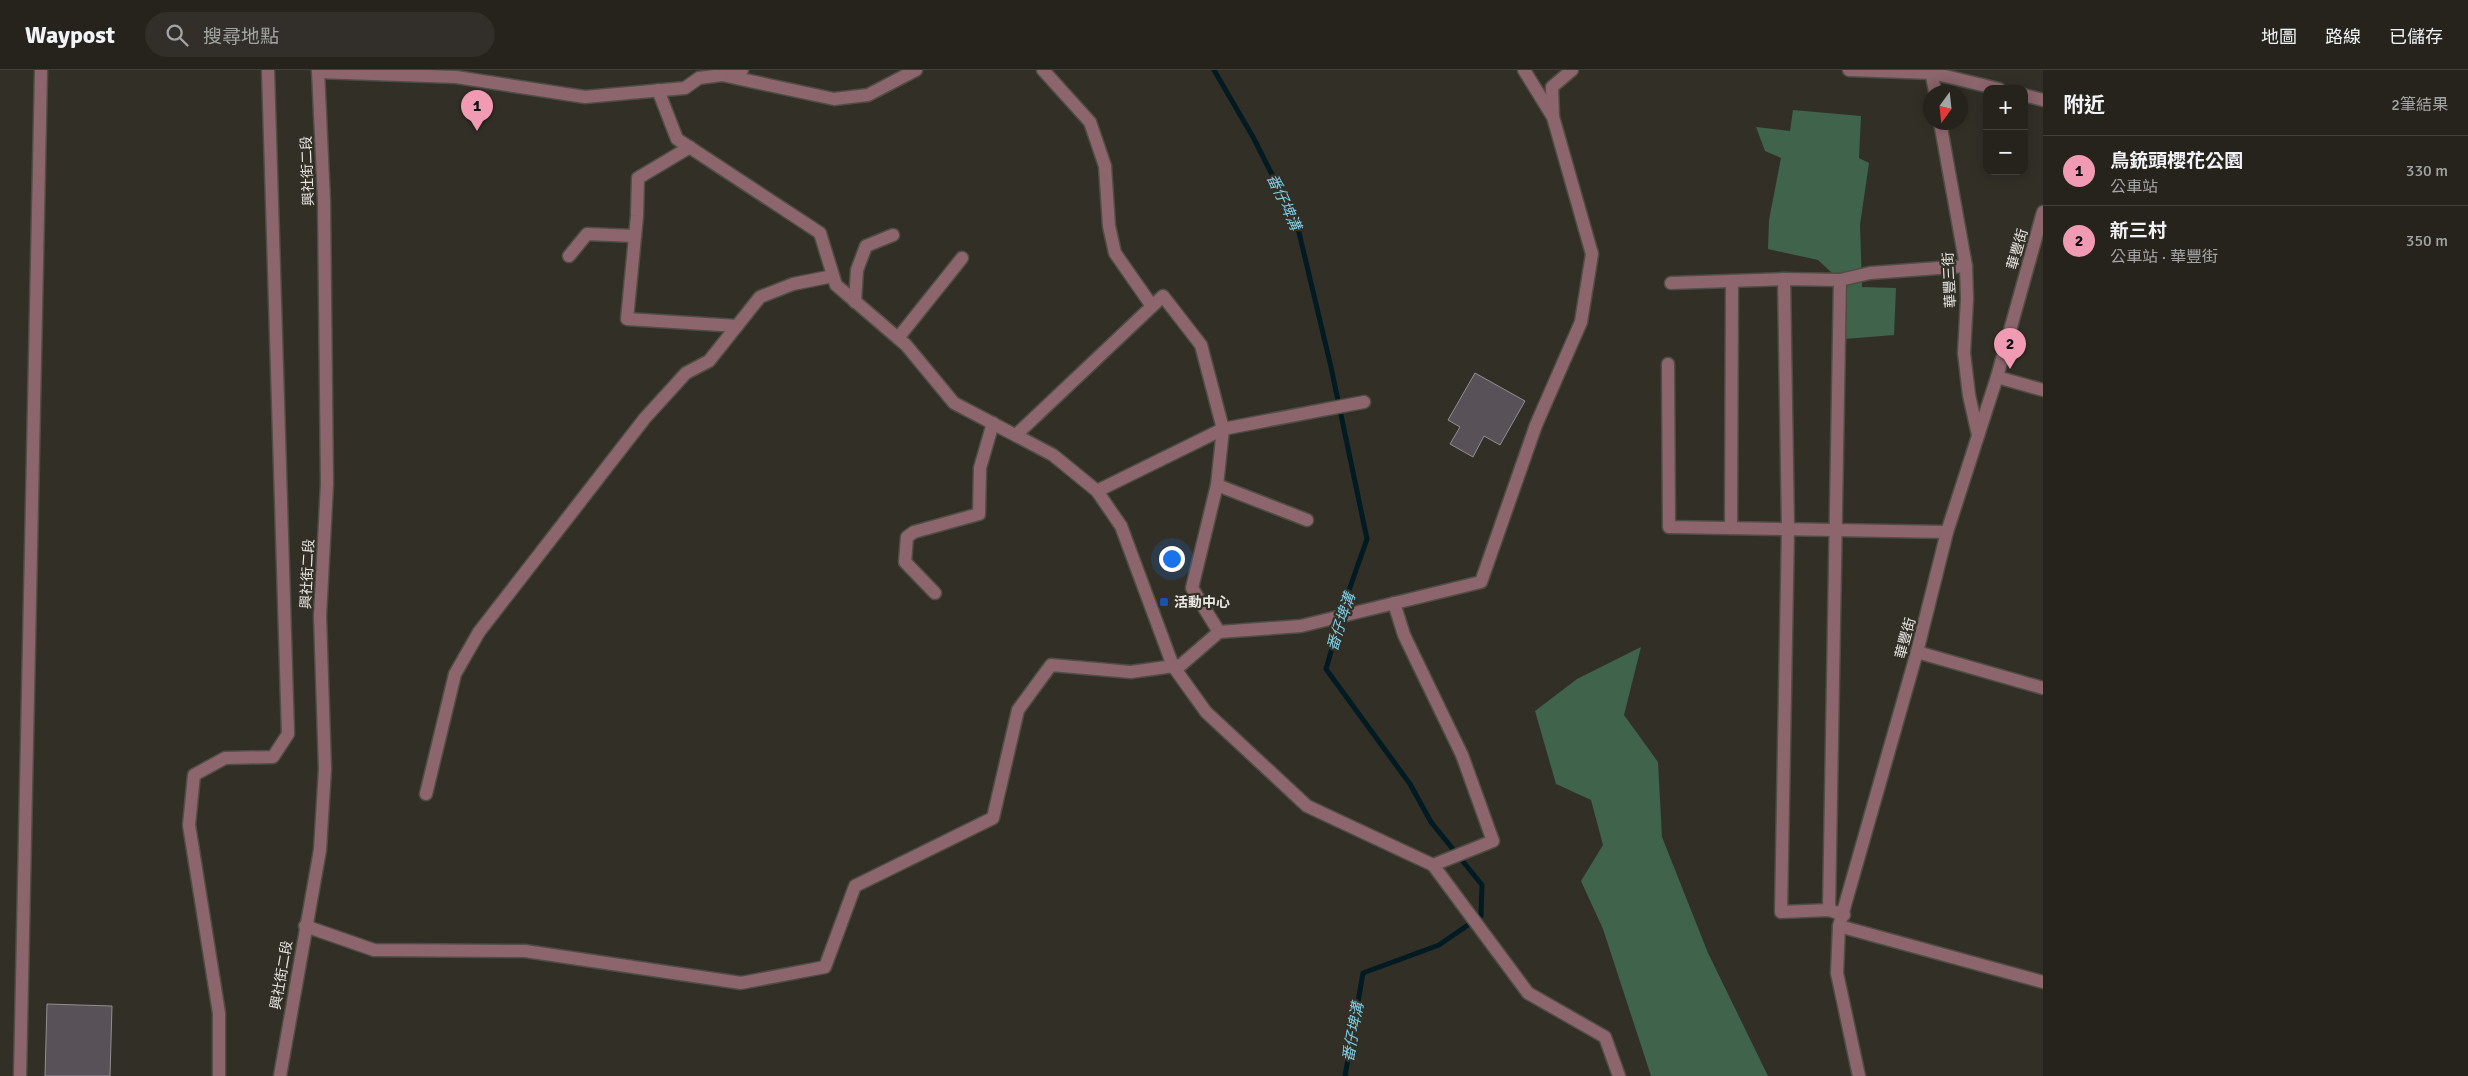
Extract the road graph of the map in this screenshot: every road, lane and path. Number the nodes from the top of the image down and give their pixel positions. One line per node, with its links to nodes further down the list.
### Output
1 (41, 70): 62 (street)
2 (268, 70): 63 (street)
3 (742, 70): 11 (street)
4 (916, 70): 11 (street)
5 (1043, 70): 32 (street)
6 (1524, 70): 17 (street)
7 (1572, 70): 17 (street)
8 (1849, 70): 10 (street)
9 (318, 71): 14 (street); 60 (street, 興社街二段)
10 (1931, 71): 12 (street); 13 (street)
11 (721, 73): 14 (street)
12 (1934, 85)
13 (1984, 85)
14 (658, 90): 19 (street)
15 (2028, 96): 16 (street)
16 (2043, 100)
17 (1553, 117): 51 (street)
18 (1941, 130): 25 (street, 華豐三街)
19 (690, 147): 22 (street); 26 (street)
20 (2043, 212): 36 (street, 華豐街)
21 (893, 235): 31 (street)
22 (635, 236): 23 (street); 33 (street)
23 (569, 256)
24 (962, 258): 34 (street)
25 (1966, 266): 28 (street); 42 (street, 華豐三街)
26 (833, 276): 31 (street); 33 (street)
27 (1784, 279): 28 (street); 29 (street); 47 (street)
28 (1840, 280): 48 (street)
29 (1732, 281): 30 (street); 46 (street)
30 (1671, 283)
31 (855, 302): 34 (street)
32 (1152, 306): 40 (street); 41 (street)
33 (737, 326): 56 (street)
34 (898, 338): 39 (street)
35 (1668, 364): 46 (street)
36 (1997, 377): 37 (street); 42 (street, 華豐街)
37 (2043, 390)
38 (1364, 402): 40 (street)
39 (993, 423): 41 (street); 50 (street)
40 (1223, 429): 43 (street); 44 (street)
41 (1016, 435): 44 (street)
42 (1978, 438): 49 (street, 華豐街)
43 (1217, 485): 45 (street); 52 (street)
44 (1098, 491): 54 (street)
45 (1307, 520)
46 (1731, 528): 47 (street)
47 (1788, 528): 48 (street); 58 (street)
48 (1836, 529): 49 (street); 58 (street)
49 (1948, 532): 53 (street, 華豐街)
50 (935, 593)
51 (1394, 603): 52 (street); 57 (street)
52 (1219, 632): 54 (street)
53 (1917, 652): 55 (street); 59 (street, 華豐街)
54 (1173, 666): 57 (street); 60 (street)
55 (2043, 688)
56 (426, 794)
57 (1433, 865): 65 (street)
58 (1829, 910): 59 (street)
59 (1841, 921): 61 (street); 66 (street, 華豐街)
60 (305, 926): 64 (street, 興社街二段)
61 (2043, 982)
62 (20, 1076)
63 (219, 1076)
64 (280, 1076)
65 (1619, 1076)
66 (1859, 1076)

